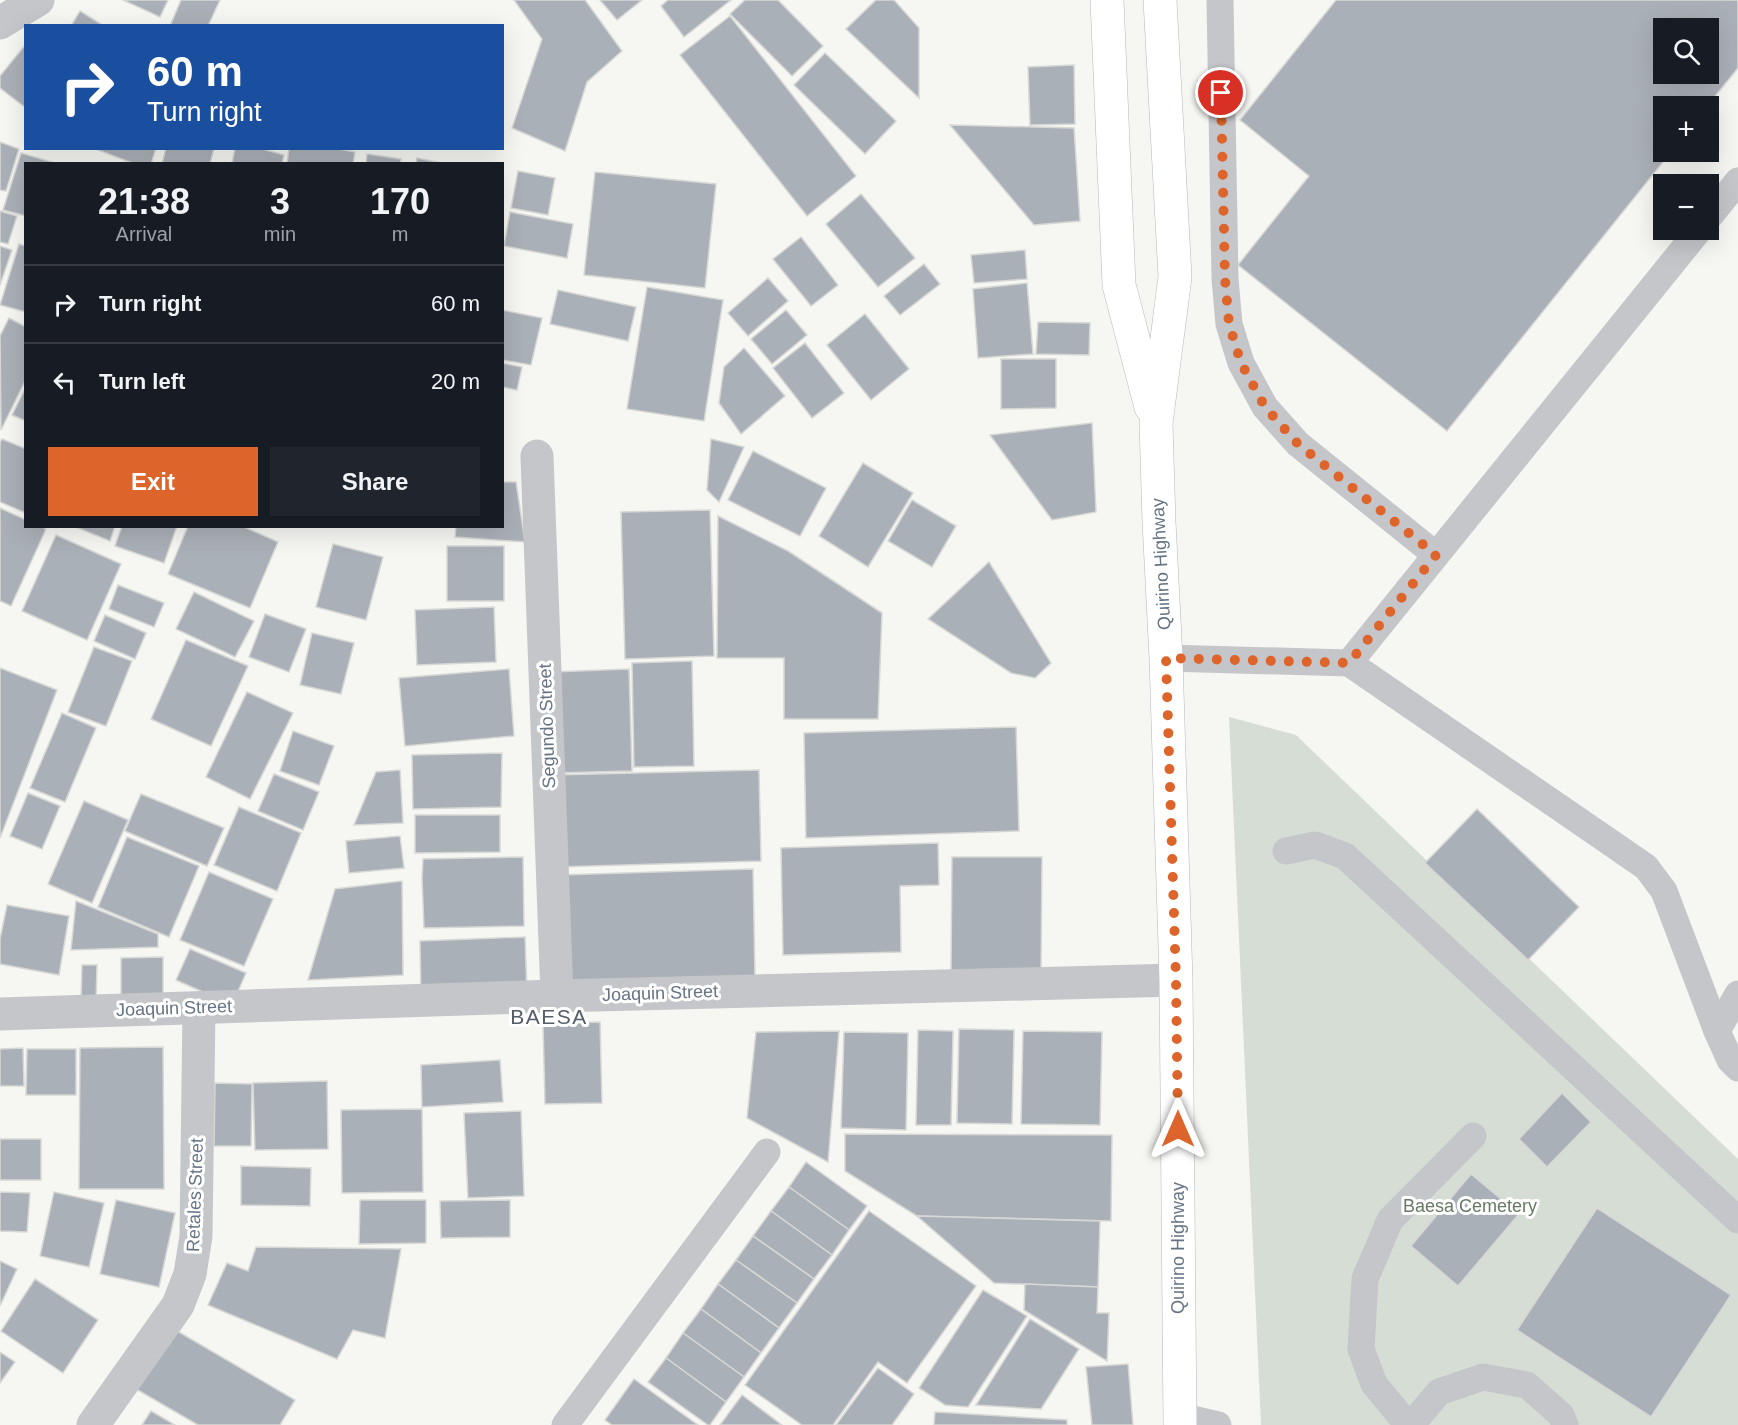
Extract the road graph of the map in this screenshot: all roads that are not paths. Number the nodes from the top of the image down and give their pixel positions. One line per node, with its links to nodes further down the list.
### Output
1 (38, 0): 5 (street)
2 (1107, 0): 9 (main road, Quirino Highway)
3 (1160, 0): 9 (main road, Quirino Highway)
4 (1220, 0): 11 (lane)
5 (0, 23)
6 (1736, 186): 7 (lane)
7 (1719, 205)
8 (1691, 240): 11 (lane)
9 (1156, 423): 12 (main road, Quirino Highway)
10 (537, 456): 17 (street, Segundo Street)
11 (1436, 555): 13 (lane)
12 (1166, 658): 13 (lane); 15 (main road, Quirino Highway)
13 (1349, 663): 20 (lane)
14 (1286, 851): 24 (lane)
15 (1176, 980): 17 (street, Joaquin Street); 25 (main road, Quirino Highway)
16 (1738, 994): 20 (lane)
17 (558, 996): 18 (street, Joaquin Street)
18 (199, 1008): 19 (street, Joaquin Street); 26 (street, Retales Street)
19 (0, 1014)
20 (1717, 1030): 21 (lane)
21 (1738, 1068)
22 (1473, 1136): 29 (lane)
23 (767, 1152): 27 (lane)
24 (1738, 1220)
25 (1180, 1420): 28 (lane)
26 (93, 1425)
27 (565, 1425)
28 (1218, 1425)
29 (1410, 1425): 30 (lane)
30 (1565, 1425)

